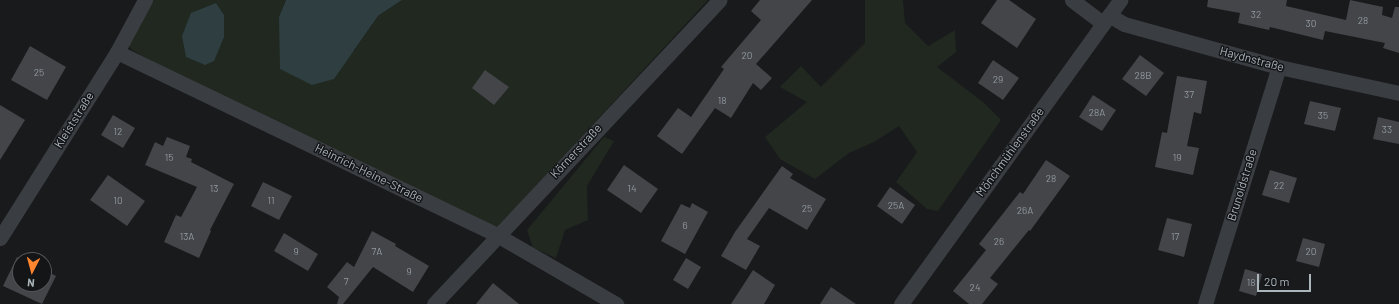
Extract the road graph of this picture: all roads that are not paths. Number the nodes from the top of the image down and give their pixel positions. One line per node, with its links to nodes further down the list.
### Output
1 (145, 0): 6 (street, Kleiststraße)
2 (719, 0): 9 (street, Körnerstraße)
3 (1072, 0): 5 (street, Haydnstraße)
4 (1120, 0): 5 (street, Mönchmühlenstraße)
5 (1106, 19): 7 (street, Haydnstraße); 13 (street, Mönchmühlenstraße)
6 (117, 52): 9 (street, Heinrich-Heine-Straße); 10 (street, Kleiststraße)
7 (1279, 67): 8 (street, Haydnstraße); 14 (street, Brunoldstraße)
8 (1399, 93)
9 (497, 235): 11 (street, Körnerstraße); 12 (street, Heinrich-Heine-Straße)
10 (0, 238)
11 (434, 304)
12 (616, 304)
13 (901, 304)
14 (1205, 304)

